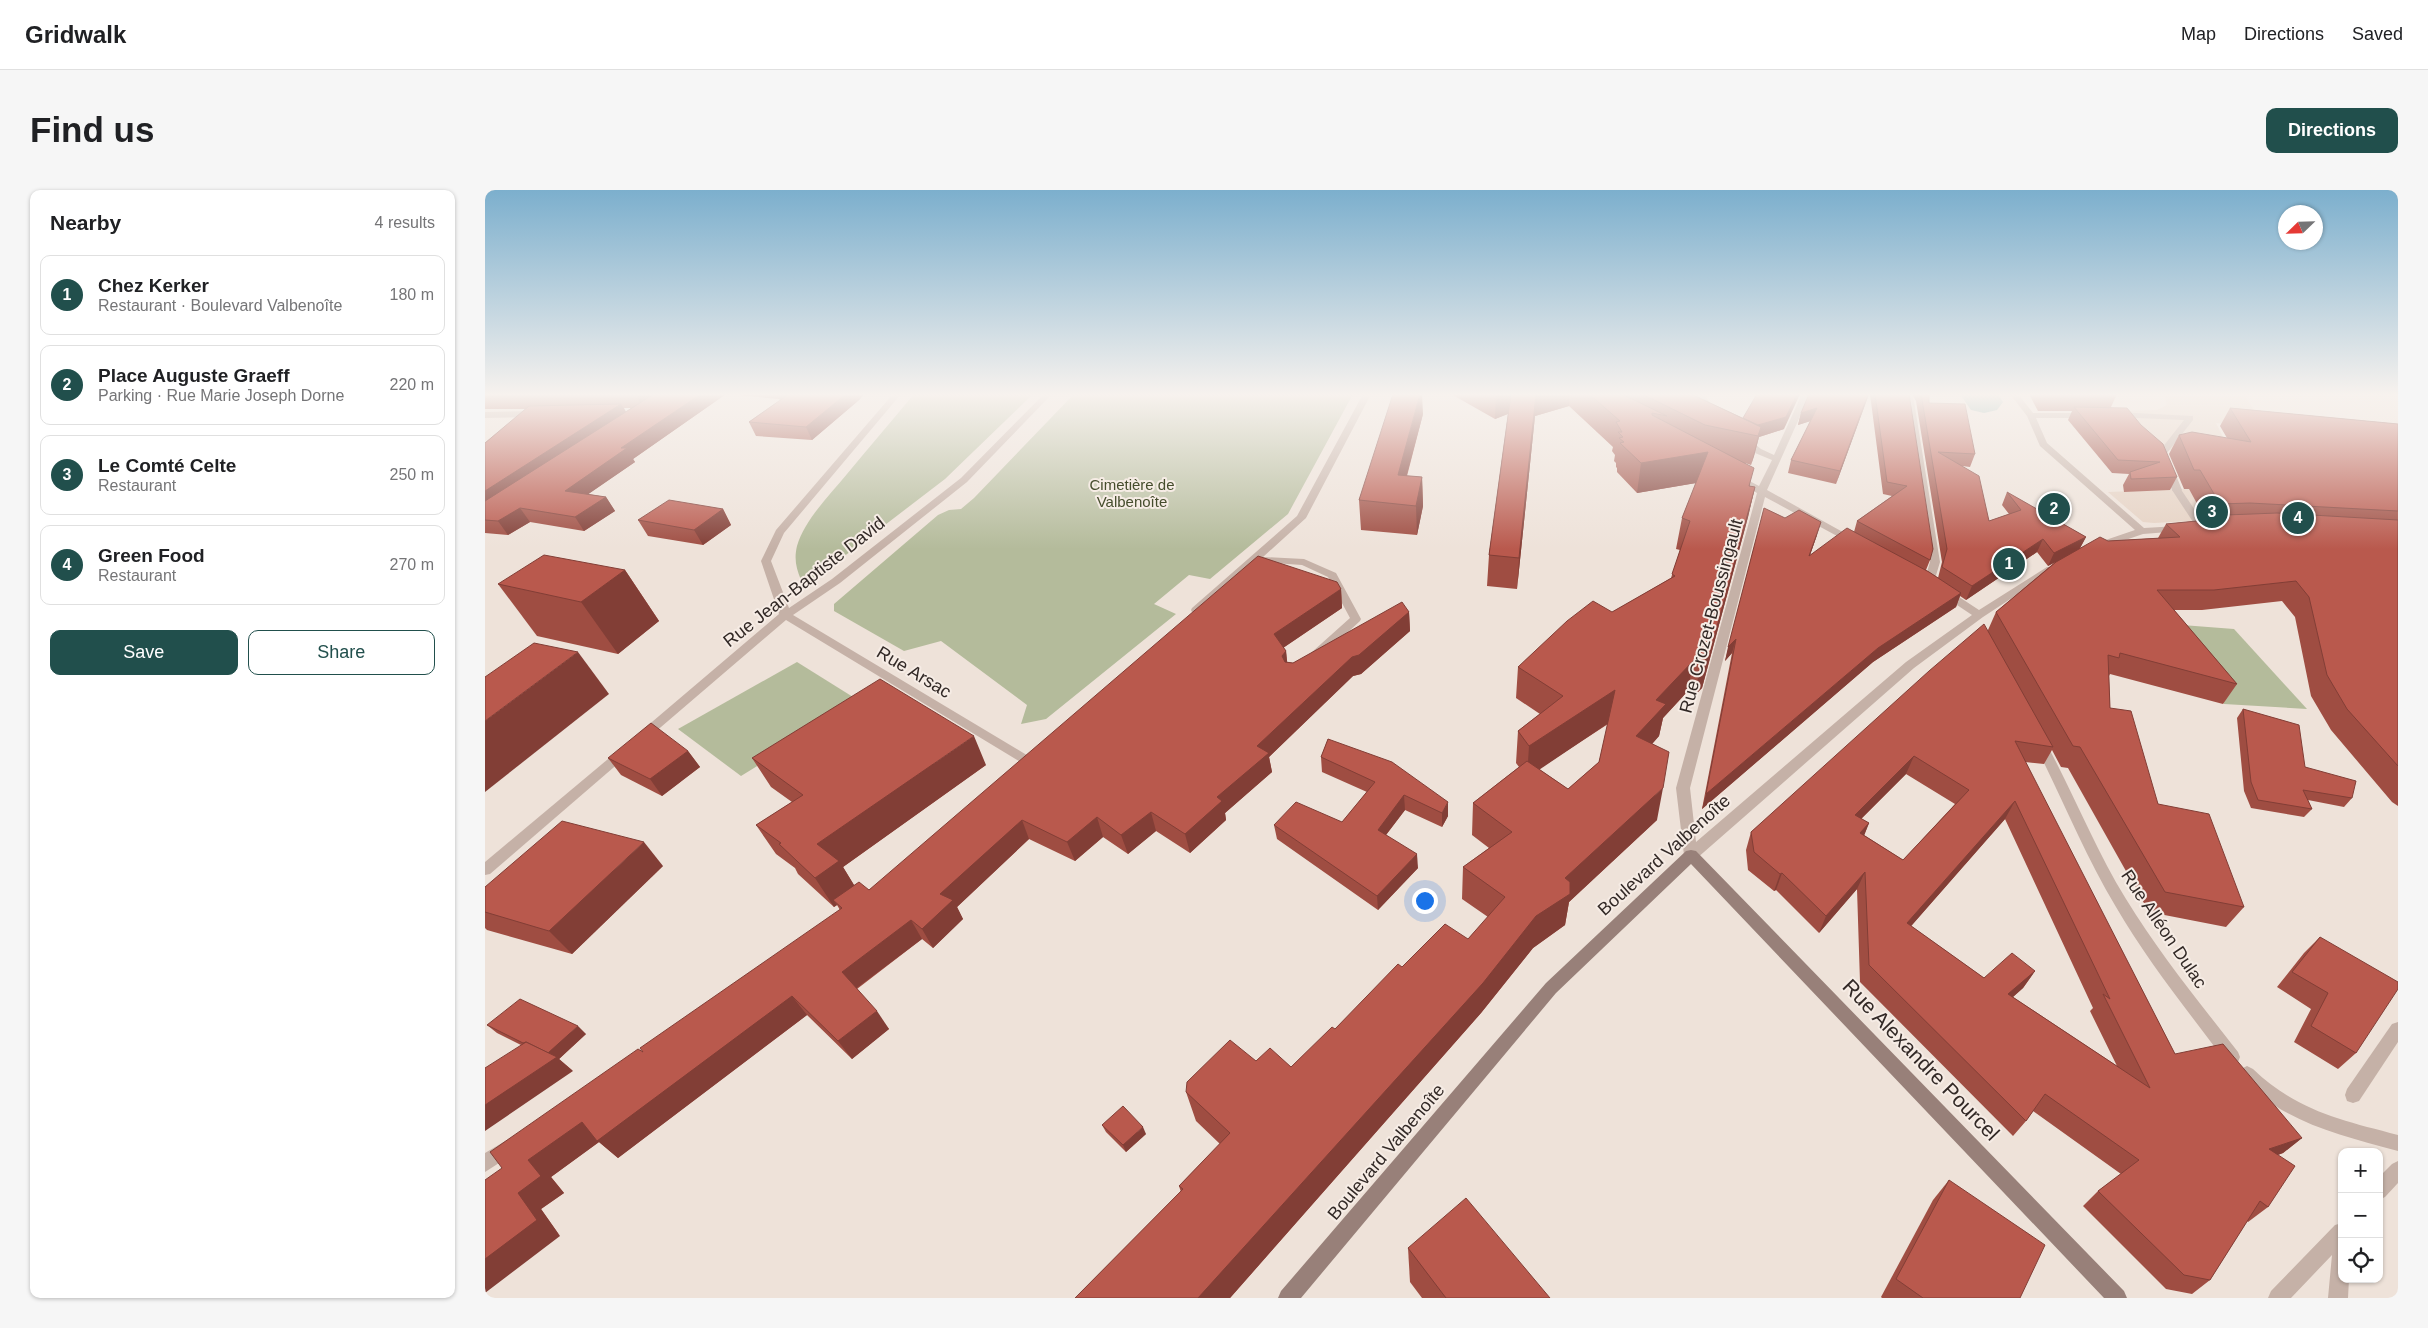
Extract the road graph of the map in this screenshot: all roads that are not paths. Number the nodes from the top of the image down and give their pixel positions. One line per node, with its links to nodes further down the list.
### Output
1 (853, 446): 17 (street)
2 (997, 446): 17 (street, Rue Jean-Baptiste David)
3 (1339, 446): 15 (street)
4 (1752, 446): 9 (street)
5 (1783, 446): 9 (street, Rue Crozet-Boussingault)
6 (1917, 446): 19 (street)
7 (2045, 446): 12 (street)
8 (2167, 446): 12 (street)
9 (1777, 459): 11 (street, Rue Crozet-Boussingault)
10 (1729, 474): 11 (street)
11 (1763, 492): 13 (street); 24 (street, Rue Crozet-Boussingault)
12 (2142, 531): 14 (street)
13 (1860, 544)
14 (2086, 551)
15 (1253, 559): 18 (street); 21 (street)
16 (2063, 563): 19 (street, Boulevard Valbenoîte)
17 (785, 615): 23 (street, Rue Arsac); 25 (street, Rue Jean-Baptiste David)
18 (1187, 617)
19 (1976, 617): 20 (street); 24 (street, Boulevard Valbenoîte)
20 (1980, 634)
21 (1306, 664)
22 (2032, 728): 29 (street, Rue Alléon Dulac)
23 (1013, 771)
24 (1691, 855): 35 (main road, Boulevard Valbenoîte); 36 (main road, Rue Alexandre Pourcel)
25 (485, 870)
26 (2398, 1029): 27 (street)
27 (2353, 1095)
28 (517, 1141): 30 (street)
29 (2398, 1143)
30 (485, 1163)
31 (2398, 1170): 32 (street)
32 (2383, 1187)
33 (2338, 1236): 37 (street)
34 (2339, 1283): 38 (street)
35 (1288, 1298)
36 (2117, 1298)
37 (2278, 1298)
38 (2338, 1298)

